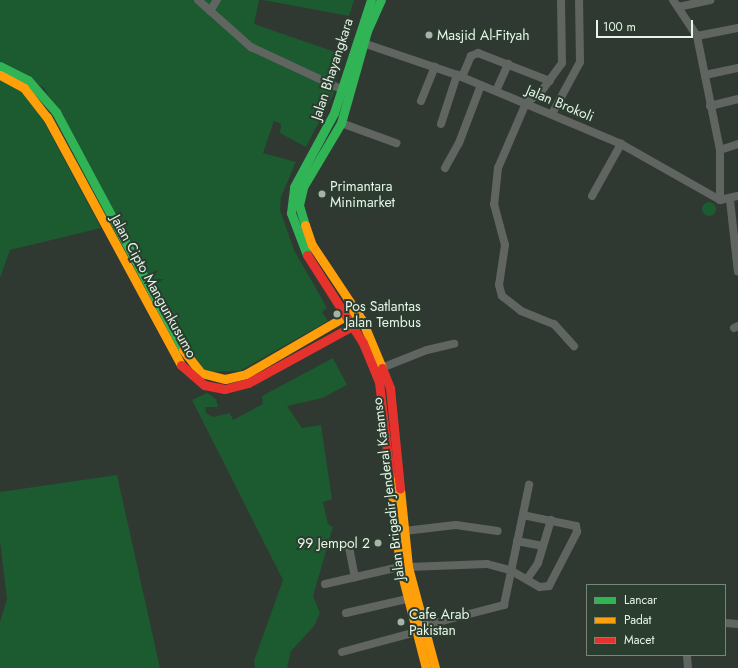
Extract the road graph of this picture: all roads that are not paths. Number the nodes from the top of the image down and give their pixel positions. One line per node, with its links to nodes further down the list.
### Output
1 (198, 0): 9 (street)
2 (217, 0): 9 (street)
3 (371, 0): 22 (main road, Jalan Bhayangkara)
4 (381, 0): 12 (main road, Jalan Bhayangkara)
5 (561, 0): 20 (street)
6 (578, 0): 28 (street)
7 (710, 0): 8 (street)
8 (675, 3): 11 (street)
9 (210, 11): 22 (street)
10 (738, 28): 11 (street)
11 (697, 36): 18 (street)
12 (363, 43): 15 (street, Jalan Brokoli); 29 (main road, Jalan Bhayangkara)
13 (508, 64): 19 (street); 20 (street); 23 (street)
14 (0, 66): 36 (main road, Jalan Cipto Mangunkusumo)
15 (435, 67): 19 (street, Jalan Brokoli); 25 (street)
16 (738, 68): 18 (street)
17 (0, 75): 39 (main road, Jalan Cipto Mangunkusumo)
18 (705, 75): 27 (street)
19 (460, 76): 21 (street, Jalan Brokoli); 30 (street)
20 (550, 81): 26 (street)
21 (481, 85): 23 (street, Jalan Brokoli); 35 (street)
22 (341, 89): 46 (main road, Jalan Bhayangkara)
23 (496, 91): 26 (street, Jalan Brokoli)
24 (738, 99): 27 (street)
25 (421, 101)
26 (526, 103): 28 (street, Jalan Brokoli); 50 (street)
27 (710, 106): 34 (street)
28 (549, 113): 32 (street, Jalan Brokoli)
29 (341, 123): 31 (street); 45 (main road, Jalan Bhayangkara)
30 (441, 124)
31 (396, 143)
32 (621, 144): 37 (street); 40 (street, Jalan Brokoli)
33 (738, 144): 34 (street)
34 (720, 150): 40 (street)
35 (445, 168)
36 (100, 195): 39 (main road); 46 (main road, Jalan Cipto Mangunkusumo)
37 (592, 196)
38 (738, 196): 41 (street, Jalan Brokoli)
39 (91, 200): 48 (main road, Jalan Cipto Mangunkusumo)
40 (720, 200): 41 (street, Jalan Brokoli)
41 (730, 200): 42 (street)
42 (734, 222): 43 (street)
43 (736, 256): 44 (street)
44 (738, 272)
45 (355, 312): 46 (main road, Jalan Cipto Mangunkusumo); 47 (main road, Jalan Brigadir Jenderal Katamso)
46 (345, 316): 48 (main road, Jalan Brigadir Jenderal Katamso)
47 (362, 320): 48 (main road, Jalan Cipto Mangunkusumo); 51 (main road, Jalan Brigadir Jenderal Katamso)
48 (352, 326): 53 (main road, Jalan Brigadir Jenderal Katamso)
49 (454, 344): 51 (street)
50 (574, 346)
51 (384, 367): 53 (main road, Jalan Brigadir Jenderal Katamso)
52 (529, 485): 54 (street)
53 (397, 502): 56 (main road, Jalan Brigadir Jenderal Katamso); 61 (main road, Jalan Brigadir Jenderal Katamso)
54 (523, 515): 55 (street); 58 (street)
55 (551, 520): 59 (street); 64 (street)
56 (404, 531): 57 (street); 61 (main road, Jalan Brigadir Jenderal Katamso)
57 (498, 531)
58 (517, 541): 59 (street); 62 (street)
59 (543, 546): 64 (street)
60 (350, 548): 63 (street)
61 (404, 567): 62 (street); 63 (street); 66 (main road, Jalan Brigadir Jenderal Katamso); 70 (main road, Jalan Brigadir Jenderal Katamso)
62 (510, 570): 64 (street); 70 (street)
63 (355, 577): 65 (street)
64 (527, 579)
65 (325, 584)
66 (407, 599): 67 (street); 70 (main road, Jalan Brigadir Jenderal Katamso)
67 (346, 613)
68 (726, 623): 69 (street)
69 (738, 624)
70 (419, 629): 71 (street); 73 (main road, Jalan Brigadir Jenderal Katamso); 74 (main road, Jalan Brigadir Jenderal Katamso)
71 (342, 652)
72 (687, 656): 75 (street)
73 (426, 668)
74 (435, 668)
75 (688, 668)

